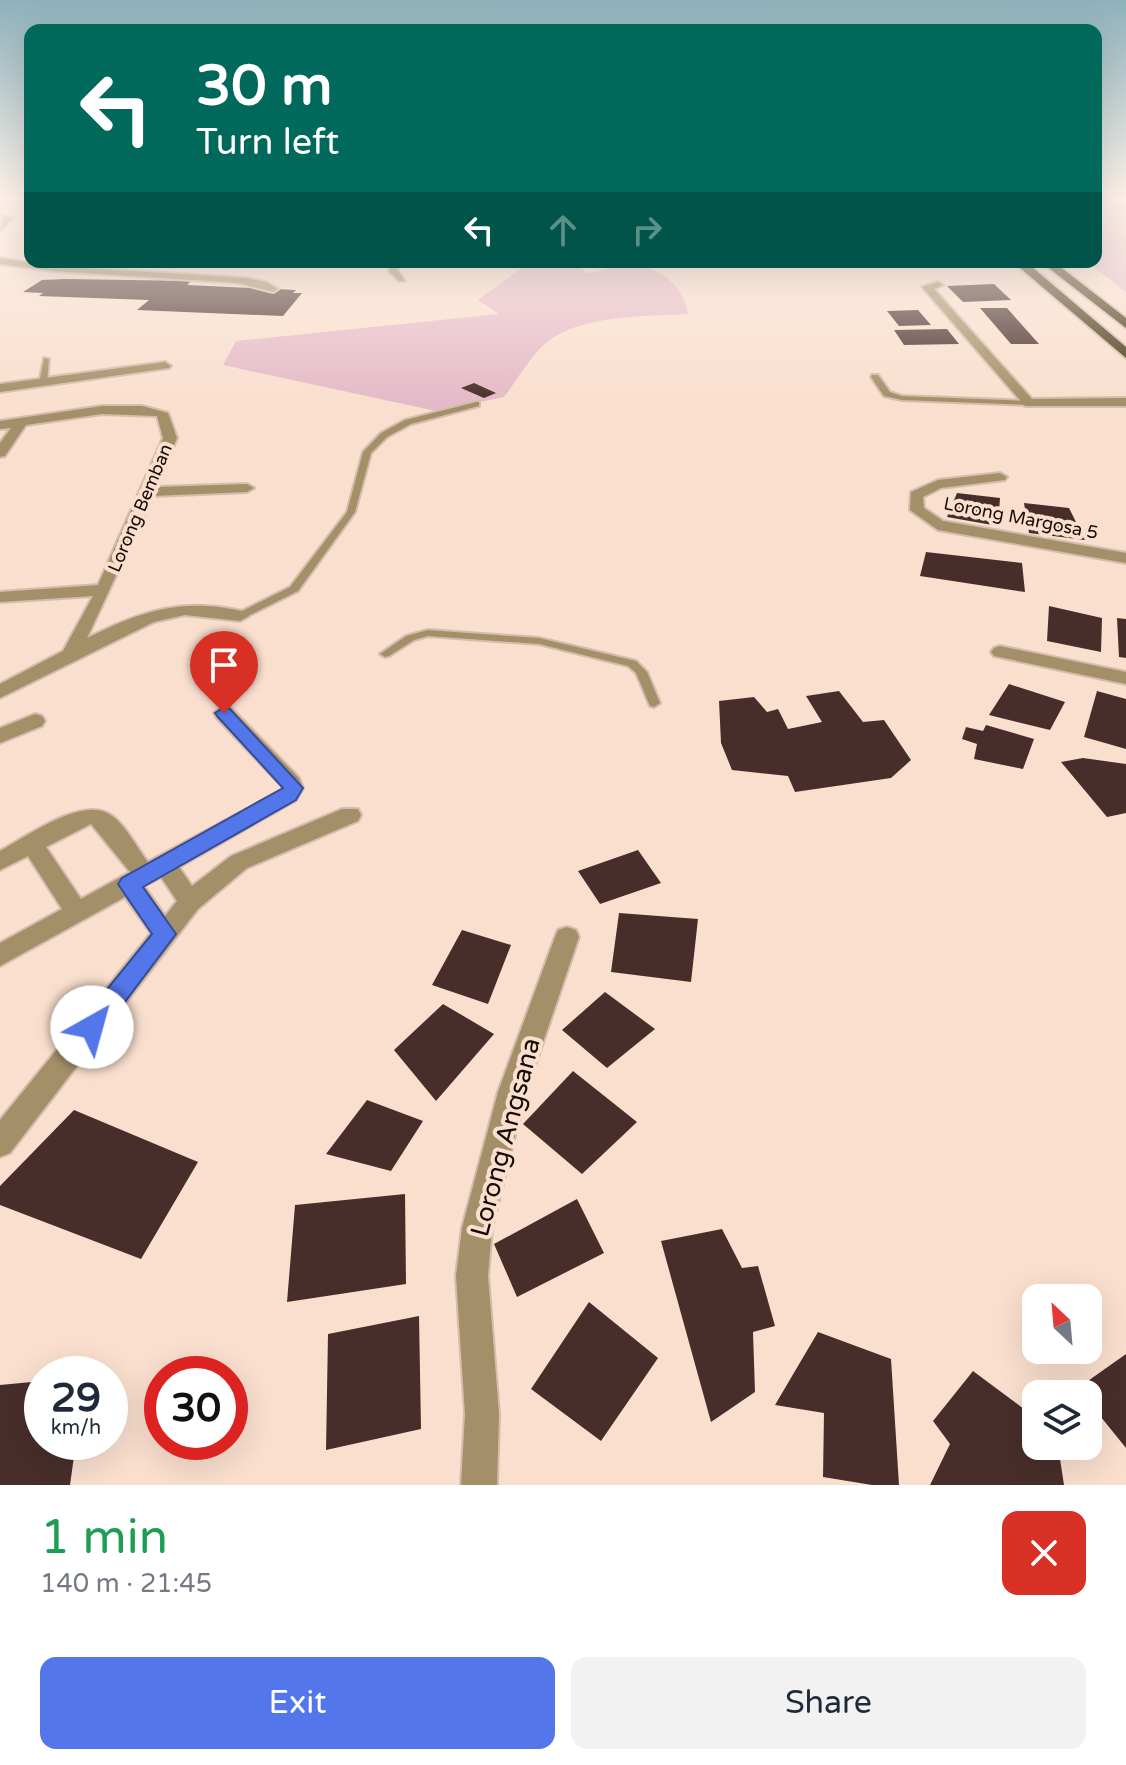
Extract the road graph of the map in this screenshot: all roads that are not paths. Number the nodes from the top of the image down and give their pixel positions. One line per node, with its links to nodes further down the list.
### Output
1 (47, 268): 5 (street)
2 (393, 268): 6 (street)
3 (1026, 268): 11 (highway)
4 (1055, 268): 10 (highway)
5 (218, 278): 8 (street); 9 (street)
6 (402, 279)
7 (938, 285): 18 (street)
8 (231, 287)
9 (273, 289)
10 (1126, 324)
11 (1126, 354)
12 (46, 359): 15 (lane)
13 (165, 366): 15 (street)
14 (875, 377): 18 (lane)
15 (43, 383): 16 (street)
16 (0, 388)
17 (1126, 402): 18 (street)
18 (1029, 403)
19 (476, 404): 29 (lane)
20 (21, 423): 21 (street); 22 (street); 25 (street, Lorong Bemban)
21 (0, 425)
22 (0, 453)
23 (1000, 477): 26 (street, Lorong Margosa 5)
24 (247, 488): 25 (street)
25 (150, 492): 27 (street, Lorong Bemban)
26 (1126, 558)
27 (104, 590): 28 (street, Lorong Bemban); 32 (street, Lorong Bemban)
28 (0, 597)
29 (240, 616): 32 (street)
30 (1000, 652): 33 (street)
31 (385, 654): 35 (lane)
32 (68, 658): 34 (street)
33 (1126, 678)
34 (0, 692)
35 (654, 703)
36 (224, 713): 42 (street)
37 (35, 721): 38 (street)
38 (0, 736)
39 (350, 815): 43 (street)
40 (32, 844): 41 (street); 42 (street); 44 (street)
41 (0, 861)
42 (146, 875): 43 (street); 44 (street); 45 (street)
43 (190, 902): 45 (street)
44 (77, 913): 47 (street)
45 (165, 934): 48 (street)
46 (567, 937): 49 (street, Lorong Angsana)
47 (2, 950)
48 (0, 1143)
49 (479, 1485)

